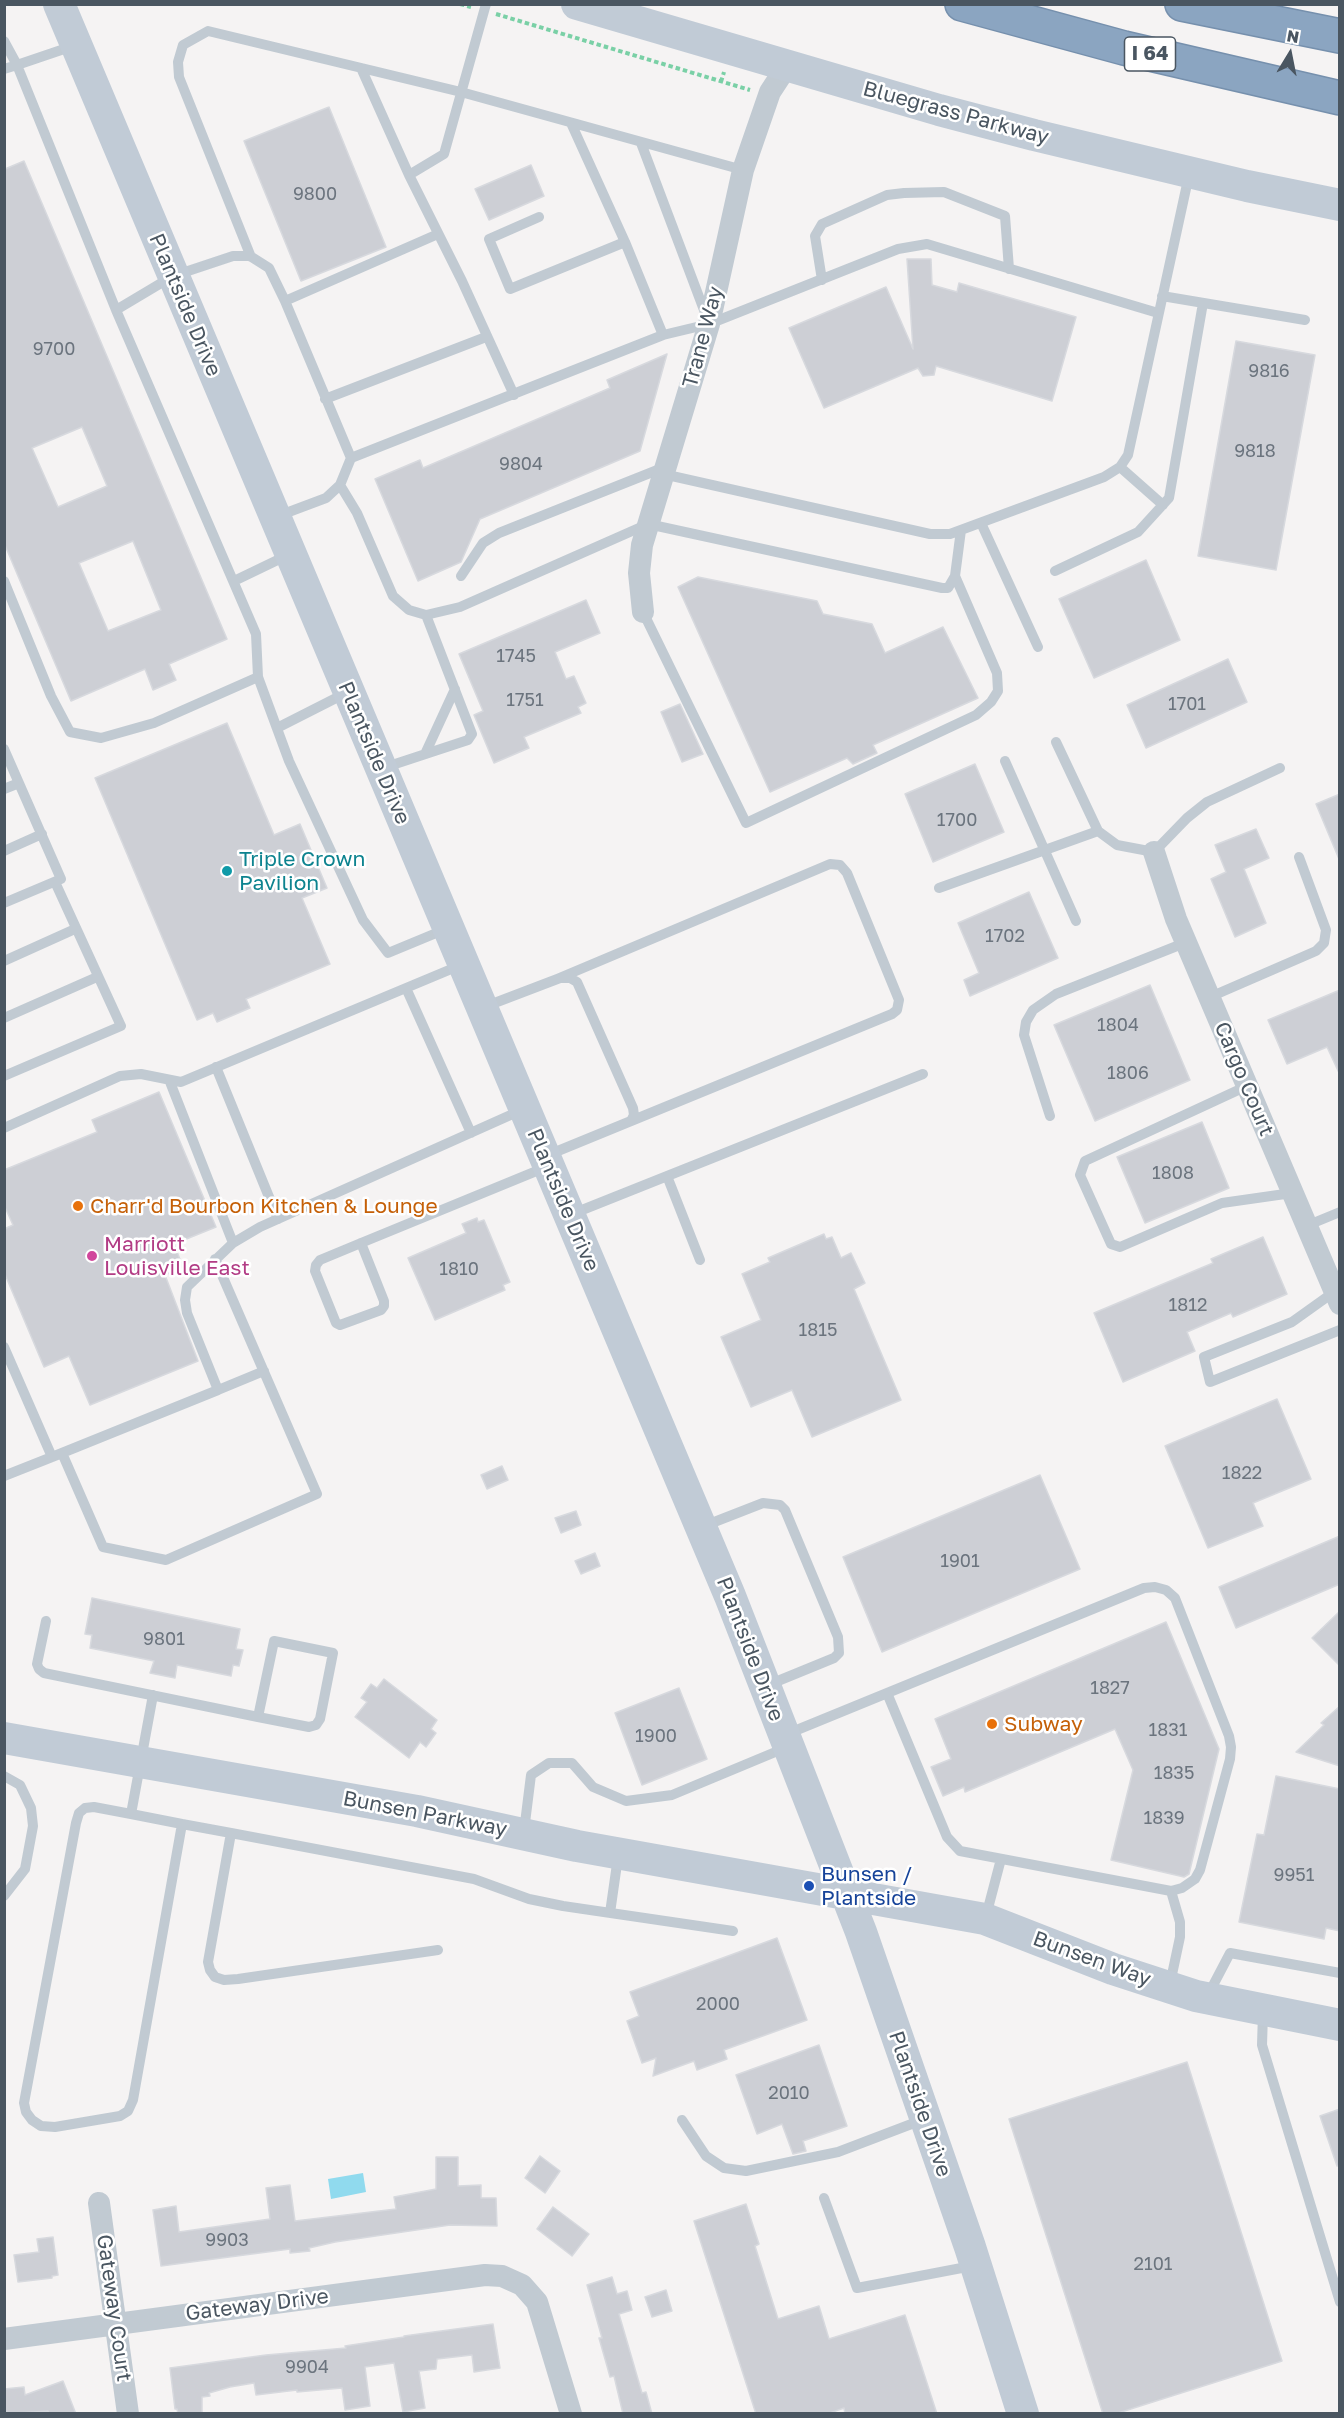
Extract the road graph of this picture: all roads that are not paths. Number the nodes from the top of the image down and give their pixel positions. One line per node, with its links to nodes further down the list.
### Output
1 (486, 4): 11 (lane)
2 (577, 4): 8 (street, Bluegrass Parkway)
3 (962, 4): 12 (highway, I 64)
4 (1182, 4): 6 (highway)
5 (71, 21): 10 (lane); 24 (street, Plantside Drive)
6 (1340, 36)
7 (4, 41): 10 (lane)
8 (787, 66): 15 (street, Trane Way); 16 (street, Bluegrass Parkway)
9 (361, 68): 11 (lane); 17 (lane); 22 (lane)
10 (9, 69): 29 (lane)
11 (461, 92): 13 (lane); 17 (lane)
12 (1340, 98)
13 (571, 123): 14 (lane); 21 (lane)
14 (641, 143): 15 (lane); 32 (lane)
15 (743, 170): 32 (street, Trane Way)
16 (1189, 172): 18 (street, Bluegrass Parkway); 26 (lane)
17 (409, 175): 20 (lane)
18 (1340, 205)
19 (539, 217): 21 (lane)
20 (438, 234): 27 (lane); 34 (lane)
21 (625, 242): 33 (lane)
22 (251, 257): 24 (lane); 27 (lane)
23 (1009, 268): 25 (lane); 25 (lane); 30 (lane)
24 (173, 276): 29 (lane); 42 (street, Plantside Drive)
25 (822, 280): 32 (lane)
26 (1162, 296): 28 (lane); 30 (lane)
27 (285, 301): 36 (lane)
28 (1203, 303): 31 (lane); 41 (lane)
29 (116, 310): 51 (lane)
30 (1158, 313): 38 (lane)
31 (1305, 320)
32 (709, 324): 33 (lane); 39 (street, Trane Way)
33 (663, 335): 35 (lane)
34 (486, 337): 35 (lane); 36 (lane)
35 (514, 396): 37 (lane)
36 (325, 399): 37 (lane)
37 (351, 458): 40 (lane)
38 (1120, 467): 41 (lane); 43 (lane)
39 (665, 470): 44 (street, Trane Way); 45 (lane); 48 (lane)
40 (340, 485): 42 (lane); 53 (lane)
41 (1163, 505): 47 (lane)
42 (275, 517): 46 (street, Plantside Drive)
43 (981, 523): 45 (lane); 54 (lane)
44 (648, 524): 49 (lane); 52 (street, Trane Way); 53 (lane)
45 (961, 530): 49 (lane)
46 (290, 554): 51 (lane); 57 (street, Plantside Drive)
47 (1055, 571)
48 (461, 576)
49 (956, 576): 52 (lane)
50 (4, 581): 55 (lane)
51 (234, 581): 55 (lane)
52 (643, 612)
53 (426, 615): 56 (lane)
54 (1038, 647)
55 (258, 677): 58 (lane)
56 (455, 689): 61 (lane); 61 (lane)
57 (349, 691): 58 (lane); 63 (street, Plantside Drive)
58 (277, 728): 77 (lane)
59 (1056, 742): 67 (lane)
60 (4, 749): 65 (lane)
61 (425, 754): 63 (lane)
62 (1005, 761): 69 (lane)
63 (381, 768): 77 (street, Plantside Drive)
64 (1280, 768): 71 (lane)
65 (19, 783): 66 (lane); 68 (lane)
66 (4, 789)
67 (1098, 831): 69 (lane); 71 (lane)
68 (42, 834): 70 (lane); 73 (lane)
69 (1046, 850): 74 (lane); 76 (lane)
70 (4, 851)
71 (1154, 852): 79 (street, Cargo Court)
72 (1299, 857): 85 (lane)
73 (55, 882): 75 (lane); 78 (lane)
74 (939, 888)
75 (4, 903)
76 (1076, 921)
77 (448, 928): 81 (street, Plantside Drive)
78 (75, 929): 80 (lane); 82 (lane)
79 (1186, 942): 85 (street, Cargo Court); 94 (lane)
80 (4, 961)
81 (464, 964): 84 (lane); 86 (street, Plantside Drive)
82 (98, 977): 87 (lane); 90 (lane)
83 (557, 979): 86 (lane); 95 (lane); 95 (lane)
84 (406, 988): 88 (lane); 97 (lane)
85 (1210, 997): 92 (street, Cargo Court)
86 (482, 1008): 93 (street, Plantside Drive)
87 (4, 1018)
88 (216, 1068): 91 (lane); 103 (lane)
89 (923, 1074): 99 (lane)
90 (4, 1076)
91 (171, 1082): 96 (lane); 105 (lane)
92 (1247, 1086): 100 (street, Cargo Court); 100 (lane)
93 (525, 1109): 97 (lane); 98 (street, Plantside Drive)
94 (1050, 1116)
95 (631, 1121): 98 (lane)
96 (4, 1128)
97 (471, 1133): 103 (lane)
98 (547, 1161): 102 (street, Plantside Drive); 106 (lane)
99 (667, 1176): 102 (lane); 108 (lane)
100 (1292, 1193): 104 (street, Cargo Court)
101 (1340, 1212): 104 (lane)
102 (569, 1215): 116 (street, Plantside Drive)
103 (278, 1219): 105 (lane)
104 (1306, 1226): 109 (street, Cargo Court)
105 (233, 1243): 107 (lane)
106 (361, 1243): 106 (lane)
107 (215, 1259): 112 (lane); 113 (lane)
108 (700, 1260)
109 (1337, 1298): 110 (lane)
110 (1340, 1330)
111 (4, 1347): 114 (lane)
112 (264, 1371): 113 (lane); 114 (lane)
113 (218, 1390): 114 (lane)
114 (57, 1455): 115 (lane)
115 (4, 1476)
116 (701, 1527): 118 (street, Plantside Drive); 118 (lane)
117 (46, 1621): 120 (lane)
118 (765, 1686): 123 (street, Plantside Drive)
119 (887, 1693): 123 (lane); 131 (lane); 132 (lane)
120 (153, 1695): 121 (lane); 124 (lane)
121 (258, 1717): 121 (lane)
122 (4, 1738): 124 (street, Bunsen Parkway)
123 (786, 1741): 129 (lane); 133 (street, Plantside Drive)
124 (141, 1762): 126 (lane); 129 (street, Bunsen Parkway)
125 (4, 1776): 134 (lane)
126 (131, 1814): 127 (lane); 127 (lane)
127 (182, 1824): 128 (lane)
128 (231, 1833): 135 (lane); 138 (lane)
129 (523, 1833): 130 (street, Bunsen Parkway)
130 (618, 1853): 133 (street, Bunsen Parkway); 135 (lane)
131 (1001, 1859): 132 (lane); 136 (lane)
132 (1171, 1892): 140 (lane)
133 (845, 1895): 136 (street, Bunsen Way); 144 (street, Plantside Drive)
134 (4, 1896)
135 (610, 1913): 137 (lane)
136 (985, 1919): 140 (street, Bunsen Way)
137 (733, 1931)
138 (438, 1950)
139 (1340, 1973): 141 (lane)
140 (1170, 1987): 141 (street, Bunsen Way)
141 (1206, 1998): 142 (street, Bunsen Way)
142 (1263, 2010): 143 (street, Bunsen Way); 149 (lane)
143 (1340, 2025)
144 (925, 2119): 145 (lane); 148 (street, Plantside Drive)
145 (682, 2120)
146 (824, 2198): 148 (lane)
147 (99, 2203): 150 (street, Gateway Court)
148 (976, 2265): 154 (street, Plantside Drive)
149 (1340, 2302)
150 (117, 2324): 151 (street, Gateway Drive); 152 (street, Gateway Court); 153 (street, Gateway Drive)
151 (4, 2339)
152 (128, 2414)
153 (571, 2414)
154 (1023, 2414)

